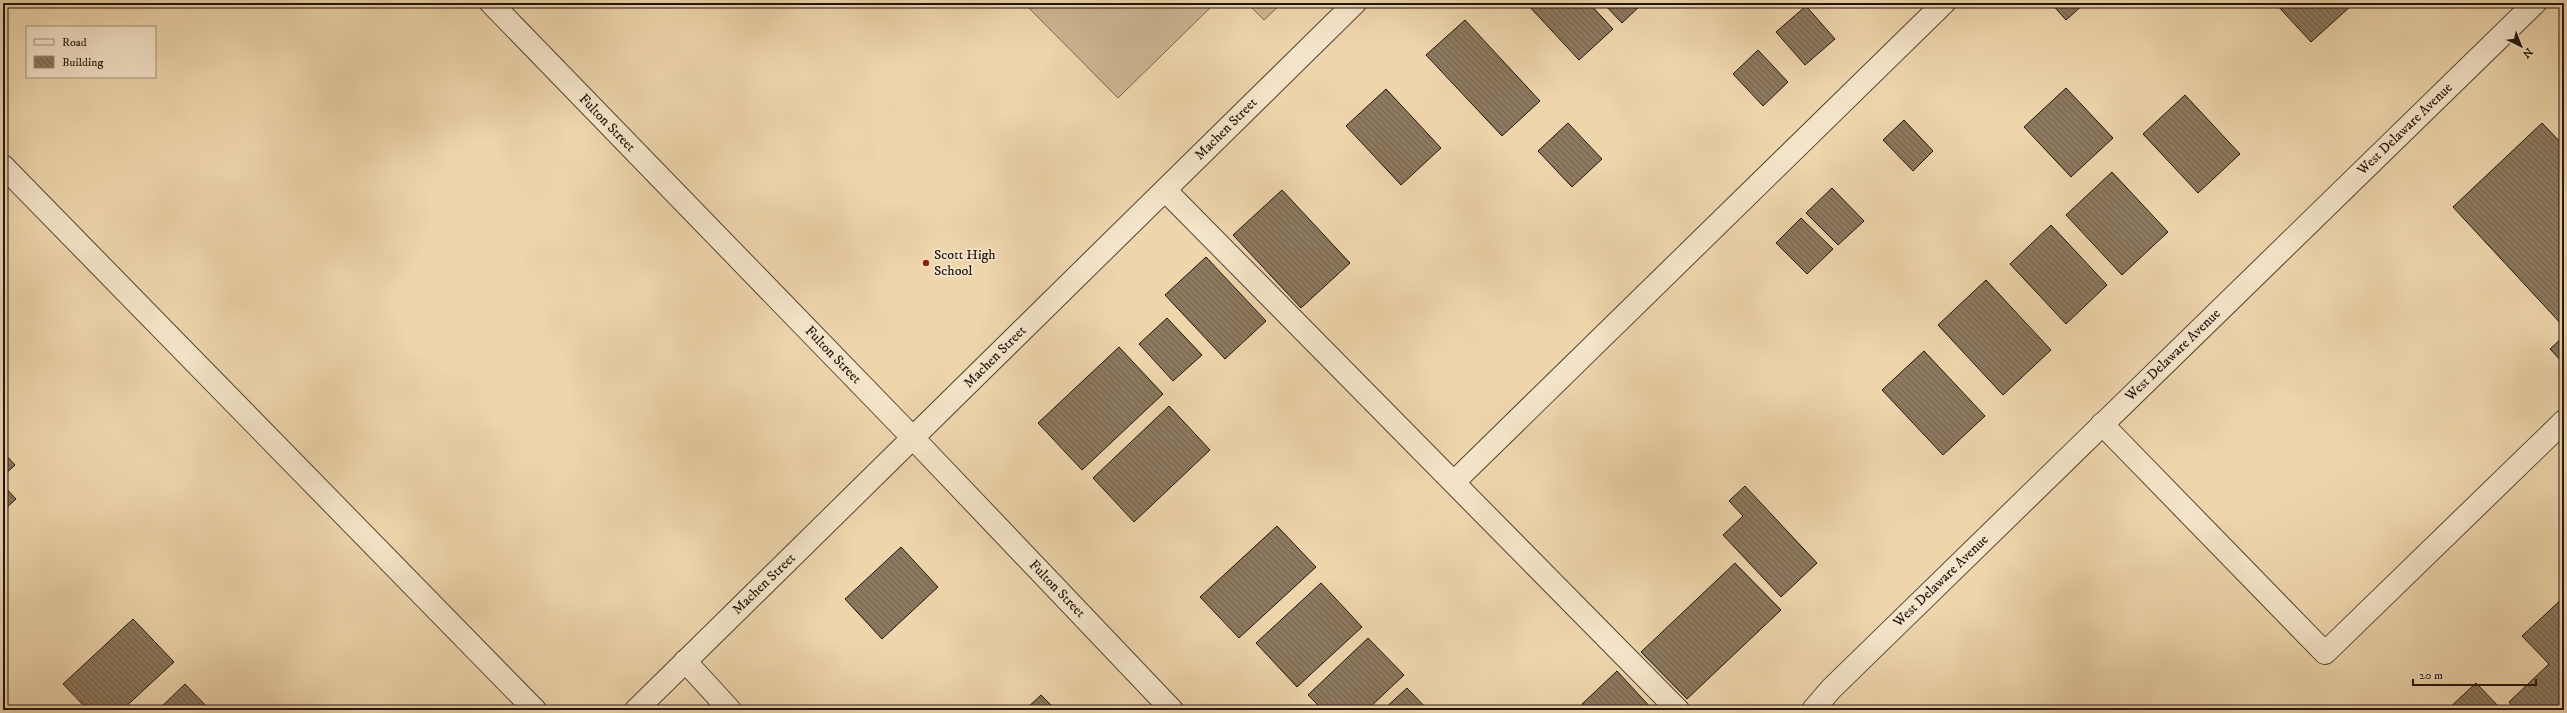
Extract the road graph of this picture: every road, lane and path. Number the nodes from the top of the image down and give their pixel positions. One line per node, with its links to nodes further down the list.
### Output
1 (491, 3): 9 (street, Fulton Street)
2 (1355, 3): 6 (street, Machen Street)
3 (1944, 3): 10 (street)
4 (2535, 3): 8 (street, West Delaware Avenue)
5 (3, 166): 12 (street)
6 (1165, 190): 9 (street, Machen Street); 10 (street)
7 (2564, 421): 8 (street)
8 (2102, 424): 17 (street, West Delaware Avenue)
9 (913, 438): 11 (street, Machen Street); 15 (street, Fulton Street)
10 (1454, 482): 16 (street)
11 (685, 661): 13 (street, Machen Street); 14 (street)
12 (535, 710)
13 (636, 710)
14 (730, 710)
15 (1172, 710)
16 (1678, 710)
17 (1813, 710)

